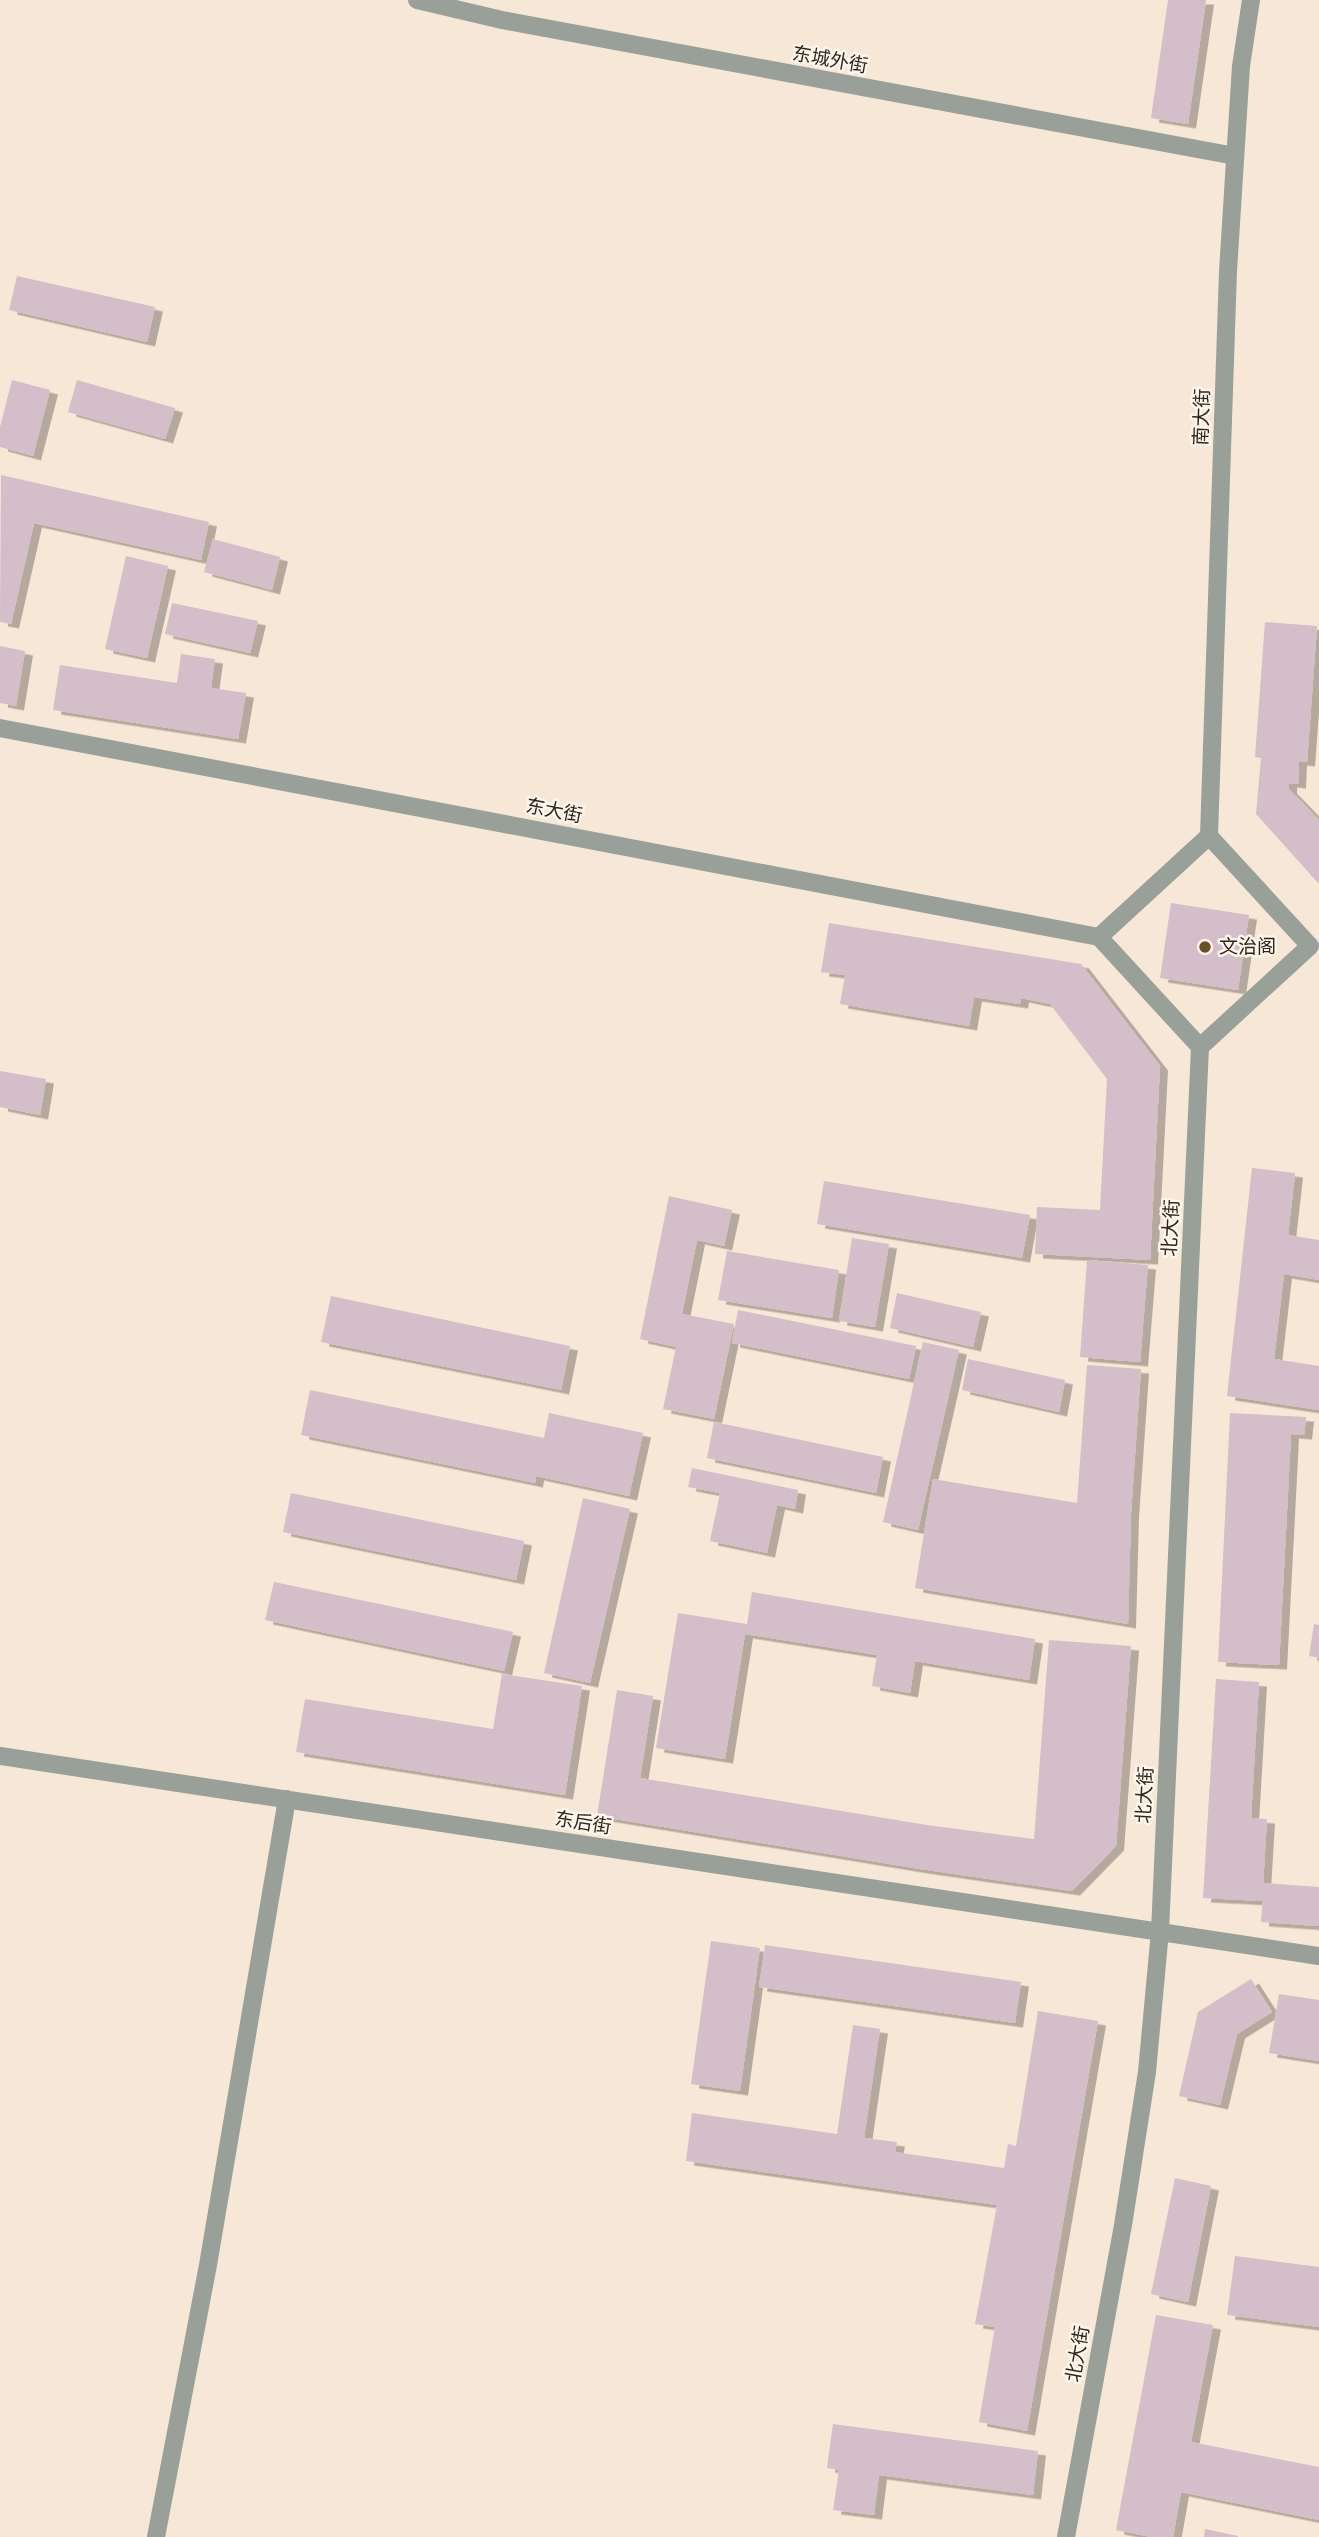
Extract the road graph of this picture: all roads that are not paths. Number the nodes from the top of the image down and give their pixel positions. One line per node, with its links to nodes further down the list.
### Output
1 (417, 0): 3 (street, 东城外街)
2 (1251, 0): 3 (street, 南大街)
3 (1235, 156): 5 (street, 南大街)
4 (0, 728): 6 (street, 东大街)
5 (1209, 836): 6 (street); 7 (street)
6 (1099, 937): 8 (street)
7 (1315, 947): 8 (street)
8 (1200, 1047): 11 (street, 北大街)
9 (0, 1756): 10 (street, 东后街)
10 (287, 1799): 11 (street, 东后街); 13 (street)
11 (1160, 1931): 12 (street, 东后街); 14 (street, 北大街)
12 (1319, 1956)
13 (156, 2537)
14 (1066, 2537)

